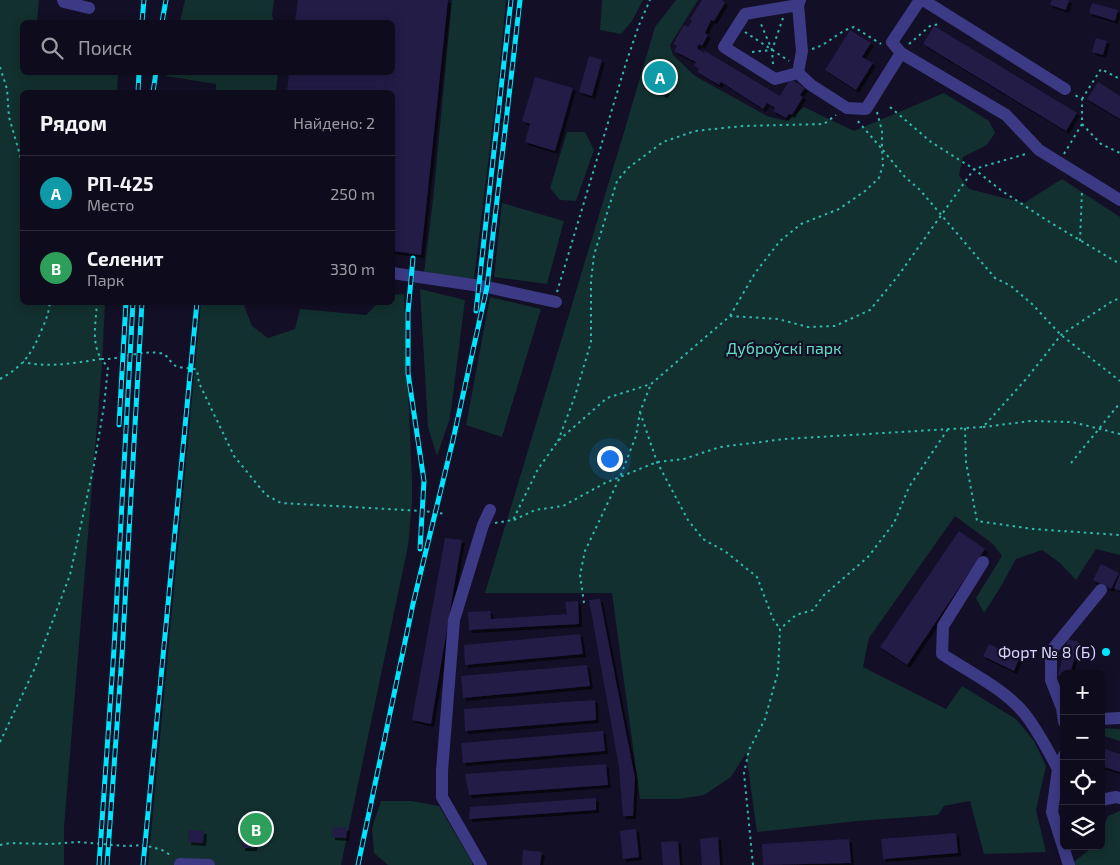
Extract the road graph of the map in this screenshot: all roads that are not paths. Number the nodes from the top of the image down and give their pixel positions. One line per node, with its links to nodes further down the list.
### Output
1 (63, 0): 4 (street)
2 (921, 0): 5 (street); 7 (street)
3 (795, 4): 6 (street); 6 (street)
4 (89, 8)
5 (903, 51): 6 (street); 8 (street)
6 (798, 70)
7 (1065, 89)
8 (1120, 200)
9 (395, 273): 10 (street)
10 (555, 302)
11 (490, 510): 24 (street)
12 (983, 562): 18 (street)
13 (1101, 590): 14 (street)
14 (1063, 715)
15 (1120, 718): 16 (street)
16 (1105, 719)
17 (1062, 760): 18 (street)
18 (1058, 769): 21 (street)
19 (1120, 798): 20 (street)
20 (1105, 799)
21 (1058, 811): 25 (street)
22 (180, 864): 23 (street)
23 (209, 865)
24 (481, 865)
25 (1069, 865)

